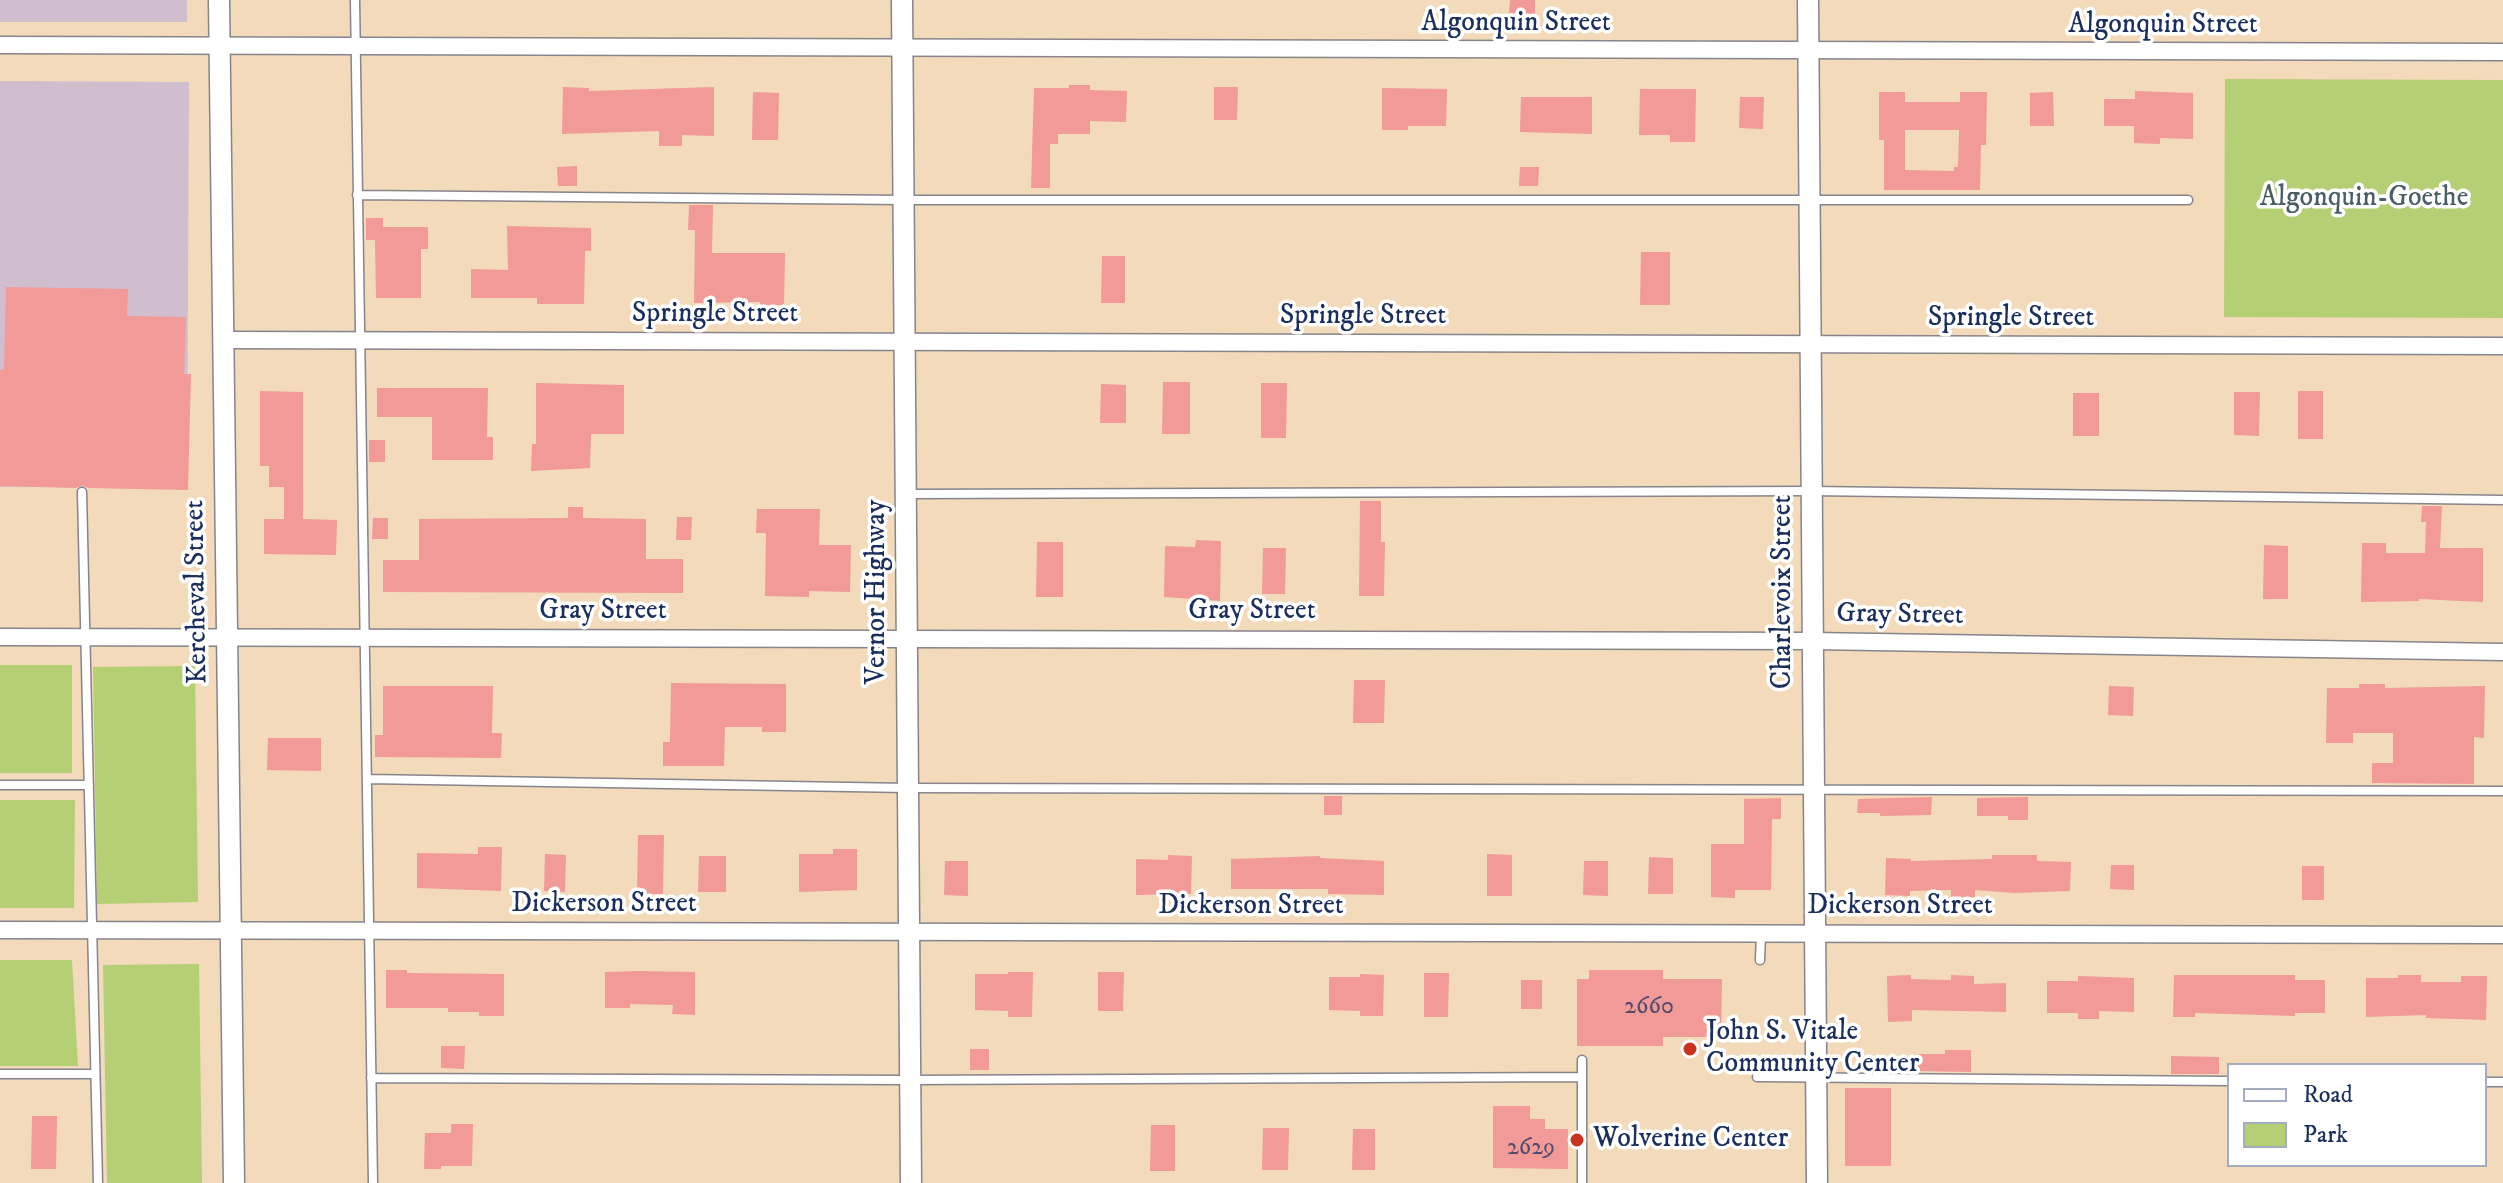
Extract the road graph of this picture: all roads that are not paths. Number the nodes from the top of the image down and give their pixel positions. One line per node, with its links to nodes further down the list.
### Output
1 (219, 0): 6 (street, Kercheval Street)
2 (355, 0): 7 (lane)
3 (902, 0): 8 (street, Vernor Highway)
4 (1808, 0): 9 (street, Charlevoix Street)
5 (0, 45): 6 (street, Algonquin Street)
6 (219, 45): 7 (street, Algonquin Street); 15 (street, Kercheval Street)
7 (356, 46): 8 (street, Algonquin Street); 11 (lane)
8 (903, 47): 9 (street, Algonquin Street); 12 (street, Vernor Highway)
9 (1808, 52): 10 (street, Algonquin Street); 13 (street, Charlevoix Street)
10 (2503, 52)
11 (357, 195): 12 (lane); 16 (lane)
12 (904, 200): 13 (lane); 17 (street, Vernor Highway)
13 (1809, 200): 14 (lane); 18 (street, Charlevoix Street)
14 (2188, 200)
15 (222, 340): 16 (street, Springle Street); 27 (street, Kercheval Street)
16 (359, 340): 17 (street, Springle Street); 28 (lane)
17 (905, 342): 18 (street, Springle Street); 22 (street, Vernor Highway)
18 (1810, 344): 19 (street, Springle Street); 20 (street, Charlevoix Street)
19 (2503, 346)
20 (1812, 491): 22 (lane); 23 (lane); 29 (street, Charlevoix Street)
21 (82, 492): 25 (lane)
22 (906, 494): 26 (street, Vernor Highway)
23 (2503, 500)
24 (0, 637): 25 (street, Gray Street)
25 (85, 637): 27 (street, Gray Street); 33 (lane)
26 (907, 637): 28 (street, Gray Street); 29 (street, Gray Street); 34 (street, Vernor Highway)
27 (226, 638): 28 (street, Gray Street); 39 (street, Kercheval Street)
28 (363, 638): 31 (lane)
29 (1812, 641): 30 (street, Gray Street); 35 (street, Charlevoix Street)
30 (2503, 652)
31 (367, 779): 34 (lane); 40 (lane)
32 (0, 785): 33 (lane)
33 (89, 785): 38 (lane)
34 (908, 788): 35 (lane); 41 (street, Vernor Highway)
35 (1814, 790): 36 (lane); 43 (street, Charlevoix Street)
36 (2503, 791)
37 (0, 930): 38 (street, Dickerson Street)
38 (92, 930): 39 (street, Dickerson Street); 48 (lane)
39 (230, 930): 40 (street, Dickerson Street); 56 (street, Kercheval Street)
40 (368, 930): 41 (street, Dickerson Street); 51 (lane)
41 (910, 933): 42 (street, Dickerson Street); 53 (street, Vernor Highway)
42 (1761, 933): 43 (street, Dickerson Street); 45 (lane)
43 (1815, 933): 44 (street, Dickerson Street); 52 (street, Charlevoix Street)
44 (2503, 935)
45 (1760, 960)
46 (1582, 1060): 49 (lane)
47 (0, 1074): 48 (lane)
48 (95, 1074): 55 (lane)
49 (1582, 1077): 53 (lane); 59 (lane)
50 (1757, 1077): 52 (lane)
51 (371, 1078): 53 (lane); 57 (lane)
52 (1816, 1079): 54 (lane); 60 (street, Charlevoix Street)
53 (910, 1080): 58 (street, Vernor Highway)
54 (2227, 1081)
55 (98, 1183)
56 (234, 1183)
57 (373, 1183)
58 (911, 1183)
59 (1582, 1183)
60 (1817, 1183)

